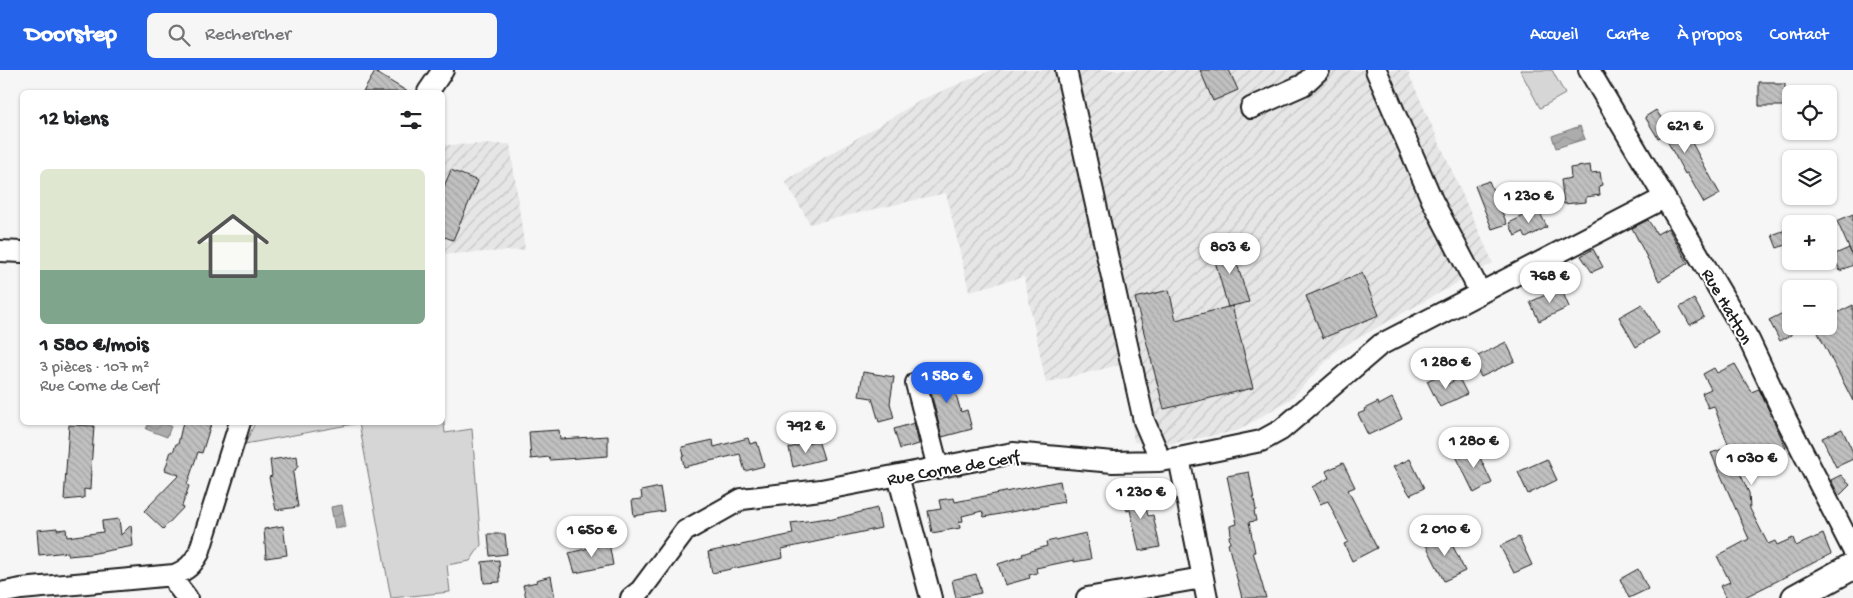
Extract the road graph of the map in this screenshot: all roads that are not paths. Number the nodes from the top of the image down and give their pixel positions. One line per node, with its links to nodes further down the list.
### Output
1 (443, 70): 6 (street)
2 (1066, 70): 15 (street)
3 (1319, 70): 7 (street)
4 (1376, 70): 11 (street)
5 (1589, 70): 8 (street, Rue Hatton)
6 (429, 90)
7 (1251, 108)
8 (1664, 198): 11 (street, Rue Corne de Cerf); 18 (street, Rue Hatton)
9 (0, 251): 10 (street)
10 (20, 252)
11 (1480, 292): 14 (street, Rue Corne de Cerf)
12 (916, 384): 16 (street)
13 (239, 425): 20 (street)
14 (1179, 458): 15 (street, Rue Corne de Cerf); 21 (street)
15 (1158, 461): 16 (street, Rue Corne de Cerf)
16 (938, 468): 17 (street, Rue Corne de Cerf)
17 (898, 476): 25 (street, Rue Corne de Cerf); 26 (street)
18 (1853, 550)
19 (1853, 566): 29 (main road)
20 (174, 575): 23 (street); 24 (street)
21 (1202, 578): 27 (street); 28 (street)
22 (0, 593): 23 (street)
23 (22, 593)
24 (187, 598)
25 (631, 598)
26 (931, 598)
27 (1087, 598)
28 (1207, 598)
29 (1795, 598)

